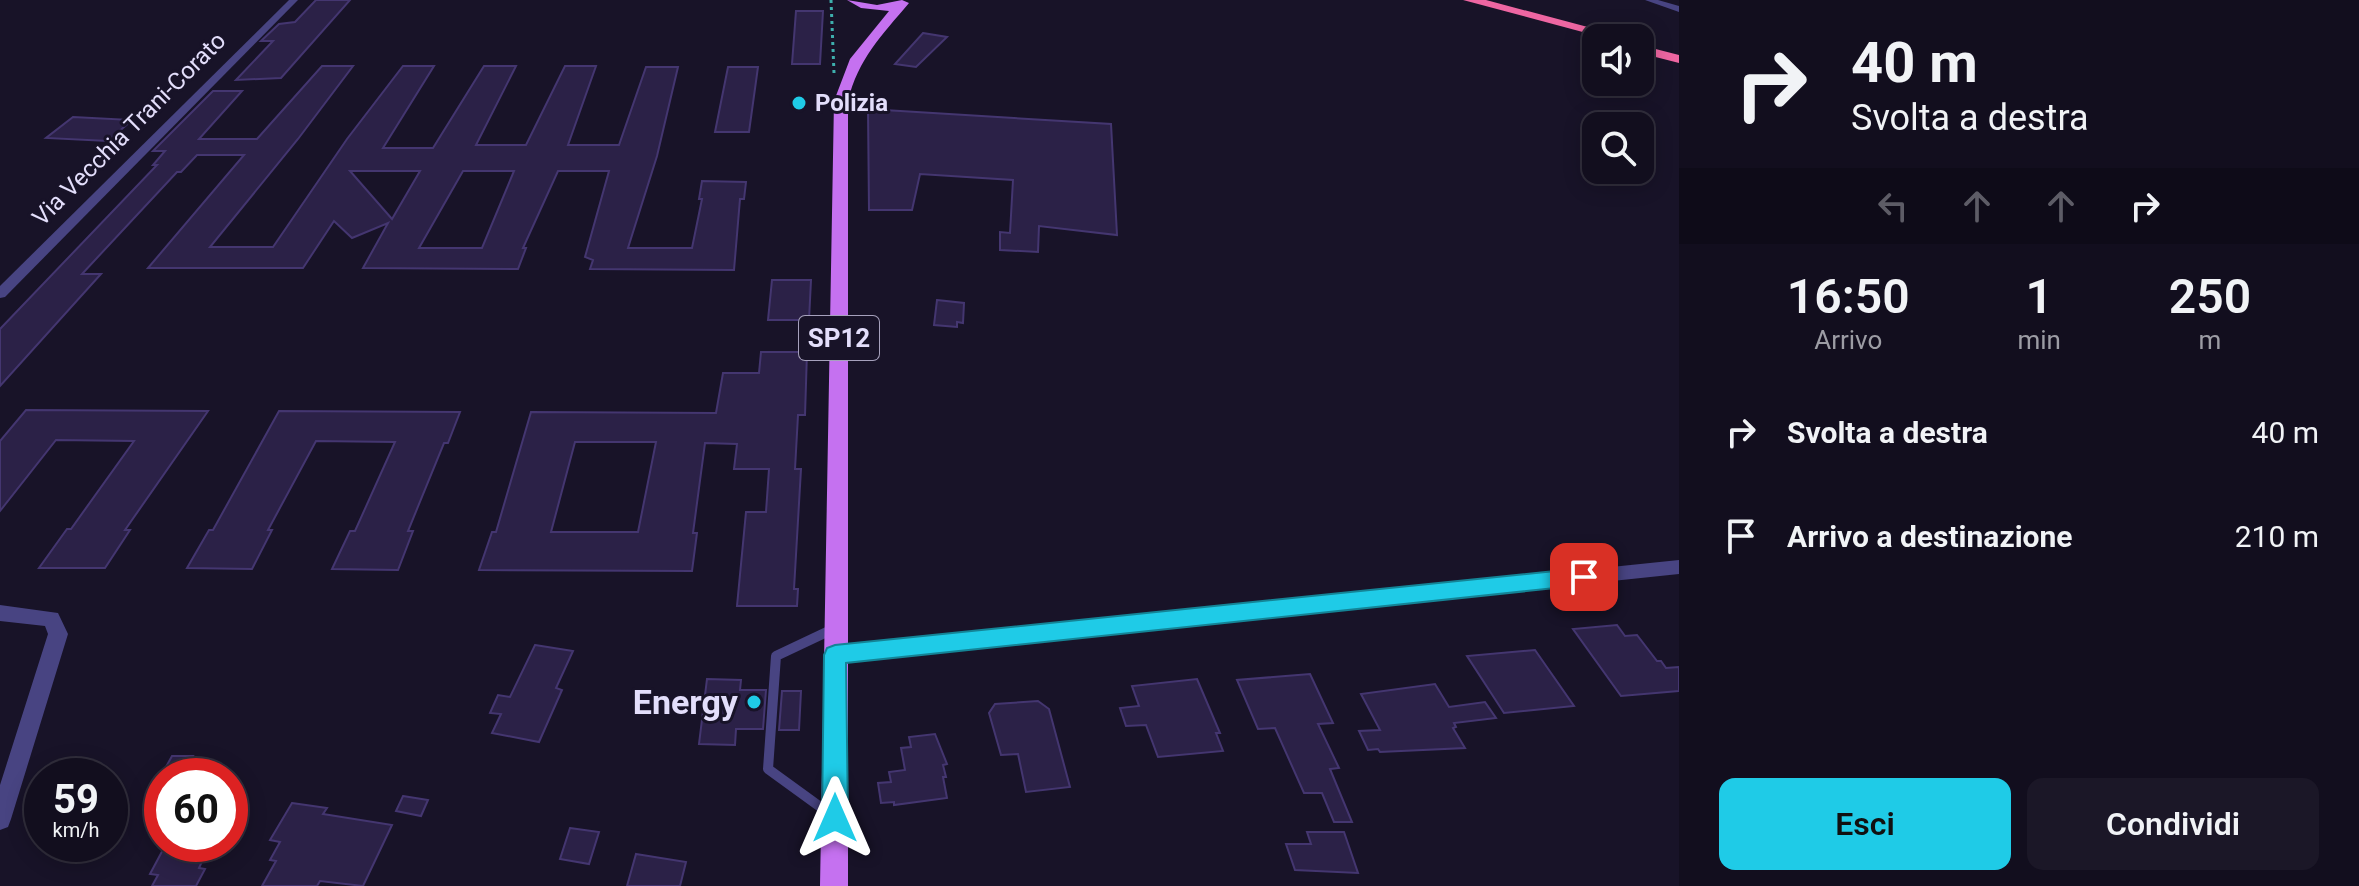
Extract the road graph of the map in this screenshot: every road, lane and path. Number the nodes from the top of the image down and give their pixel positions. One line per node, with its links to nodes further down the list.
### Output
1 (294, 0): 17 (street, Via Vecchia Trani-Corato)
2 (831, 0): 16 (path)
3 (1447, 0): 11 (highway)
4 (1470, 0): 9 (highway)
5 (1649, 0): 8 (street)
6 (854, 1): 7 (main road); 10 (main road)
7 (905, 2): 10 (main road, SP12)
8 (1678, 9)
9 (1582, 28)
10 (875, 30): 16 (main road, SP12)
11 (1582, 34)
12 (1654, 46): 13 (highway)
13 (1679, 52)
14 (1654, 53): 15 (highway)
15 (1679, 59)
16 (841, 101): 20 (main road, SP12)
17 (0, 294)
18 (1679, 567): 21 (street)
19 (0, 613): 23 (street)
20 (836, 628): 21 (main road, SP12); 22 (lane)
21 (835, 655): 22 (main road, SP12)
22 (835, 818): 24 (main road, SP12)
23 (0, 819)
24 (834, 886)

